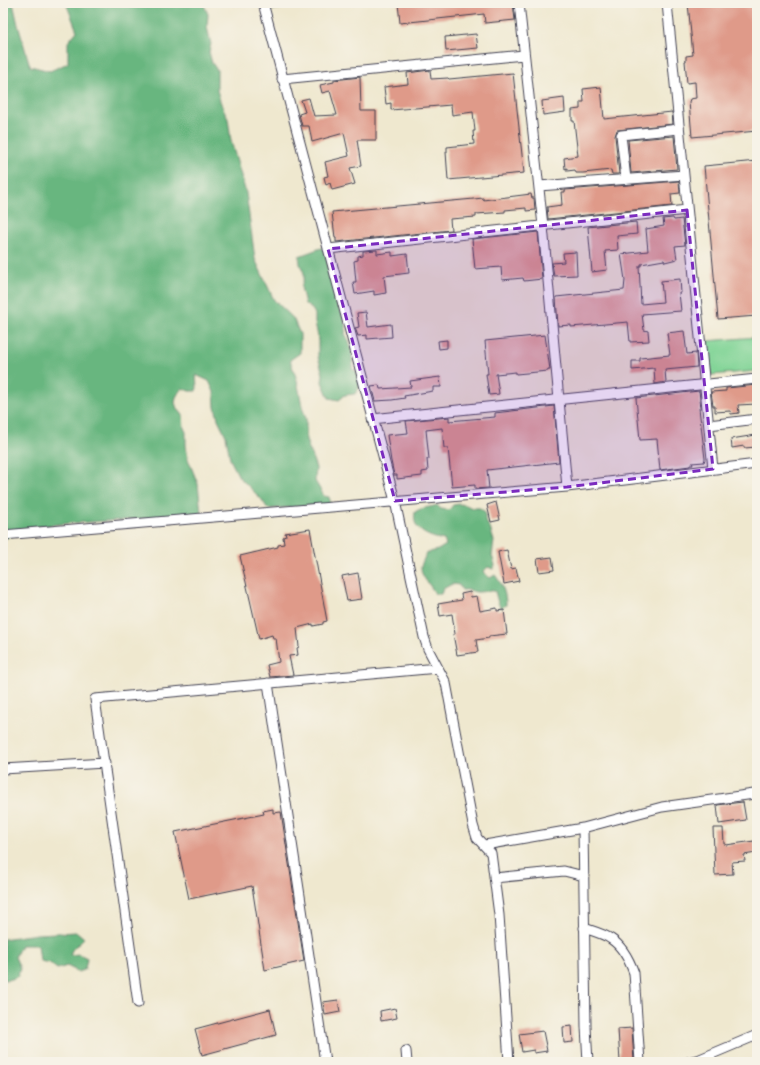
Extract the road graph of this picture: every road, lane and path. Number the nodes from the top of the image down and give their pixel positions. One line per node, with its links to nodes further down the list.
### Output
1 (263, 3): 5 (street)
2 (519, 3): 4 (street)
3 (667, 3): 6 (street)
4 (524, 56): 5 (street); 9 (street)
5 (282, 79): 12 (street)
6 (679, 129): 7 (street); 8 (street)
7 (684, 175): 8 (street); 10 (street)
8 (626, 179): 9 (street)
9 (539, 186): 11 (street)
10 (687, 210): 11 (street); 14 (street)
11 (543, 226): 12 (street); 15 (street)
12 (328, 249): 16 (street)
13 (757, 379): 14 (street)
14 (705, 384): 15 (street); 18 (street)
15 (559, 399): 16 (street); 21 (street)
16 (372, 418): 22 (street)
17 (757, 419): 18 (street)
18 (709, 425): 20 (street)
19 (757, 464): 20 (street)
20 (713, 469): 21 (street)
21 (567, 487): 22 (street)
22 (394, 501): 23 (street); 24 (street)
23 (3, 535)
24 (438, 668): 25 (street); 30 (street)
25 (268, 683): 26 (street); 38 (street)
26 (105, 763): 27 (street); 34 (street)
27 (3, 769)
28 (754, 794): 29 (street)
29 (583, 828): 30 (street); 31 (street)
30 (485, 846): 32 (street)
31 (584, 876): 32 (street); 33 (street)
32 (494, 878): 40 (street)
33 (584, 928): 41 (street); 42 (street)
34 (138, 1003)
35 (757, 1035): 37 (street)
36 (406, 1051): 39 (street)
37 (701, 1060): 43 (street)
38 (325, 1062)
39 (407, 1062)
40 (509, 1062)
41 (588, 1062)
42 (640, 1062)
43 (688, 1062)

